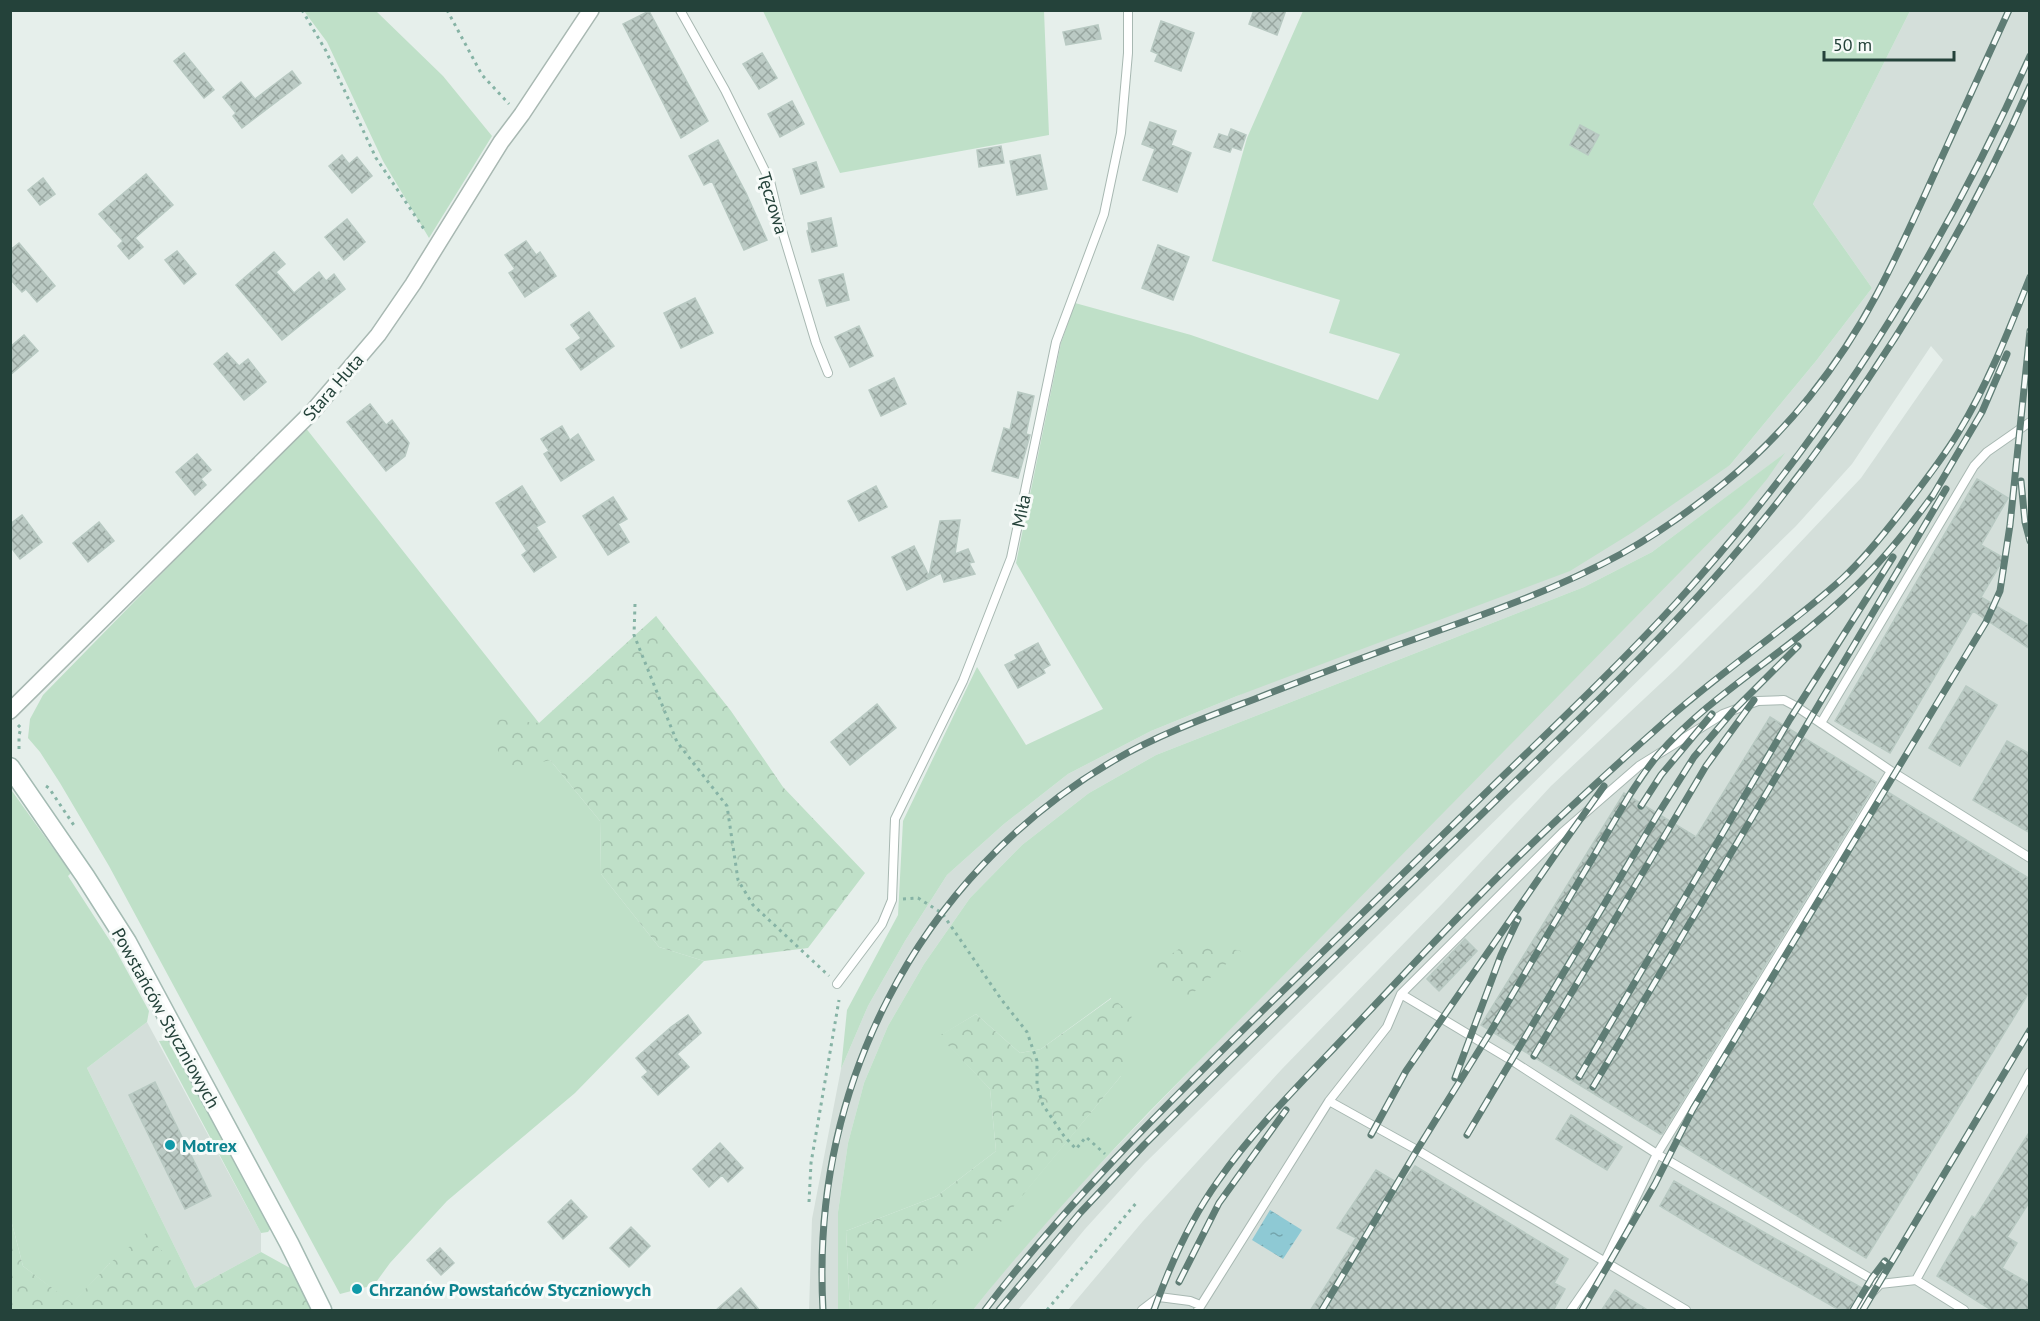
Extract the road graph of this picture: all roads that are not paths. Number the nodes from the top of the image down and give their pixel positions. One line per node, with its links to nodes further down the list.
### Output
1 (591, 10): 6 (street, Stara Huta)
2 (680, 10): 4 (lane, Tęczowa)
3 (1128, 10): 11 (lane, Miła)
4 (828, 373)
5 (2030, 422): 7 (lane)
6 (10, 711)
7 (1821, 723): 9 (lane); 12 (lane)
8 (10, 767): 20 (street, Powstańców Styczniowych)
9 (1891, 771): 10 (lane); 15 (lane)
10 (2030, 858)
11 (837, 984)
12 (1401, 994): 14 (lane); 15 (lane)
13 (2030, 1072): 17 (lane)
14 (1329, 1101): 16 (lane); 19 (lane)
15 (1657, 1154): 16 (lane); 18 (lane)
16 (1605, 1261): 22 (lane); 23 (lane)
17 (1916, 1280): 18 (lane); 25 (lane)
18 (1880, 1284): 24 (lane)
19 (1199, 1308): 21 (lane)
20 (322, 1311)
21 (1142, 1311)
22 (1571, 1311)
23 (1686, 1311)
24 (1856, 1311)
25 (1964, 1311)

